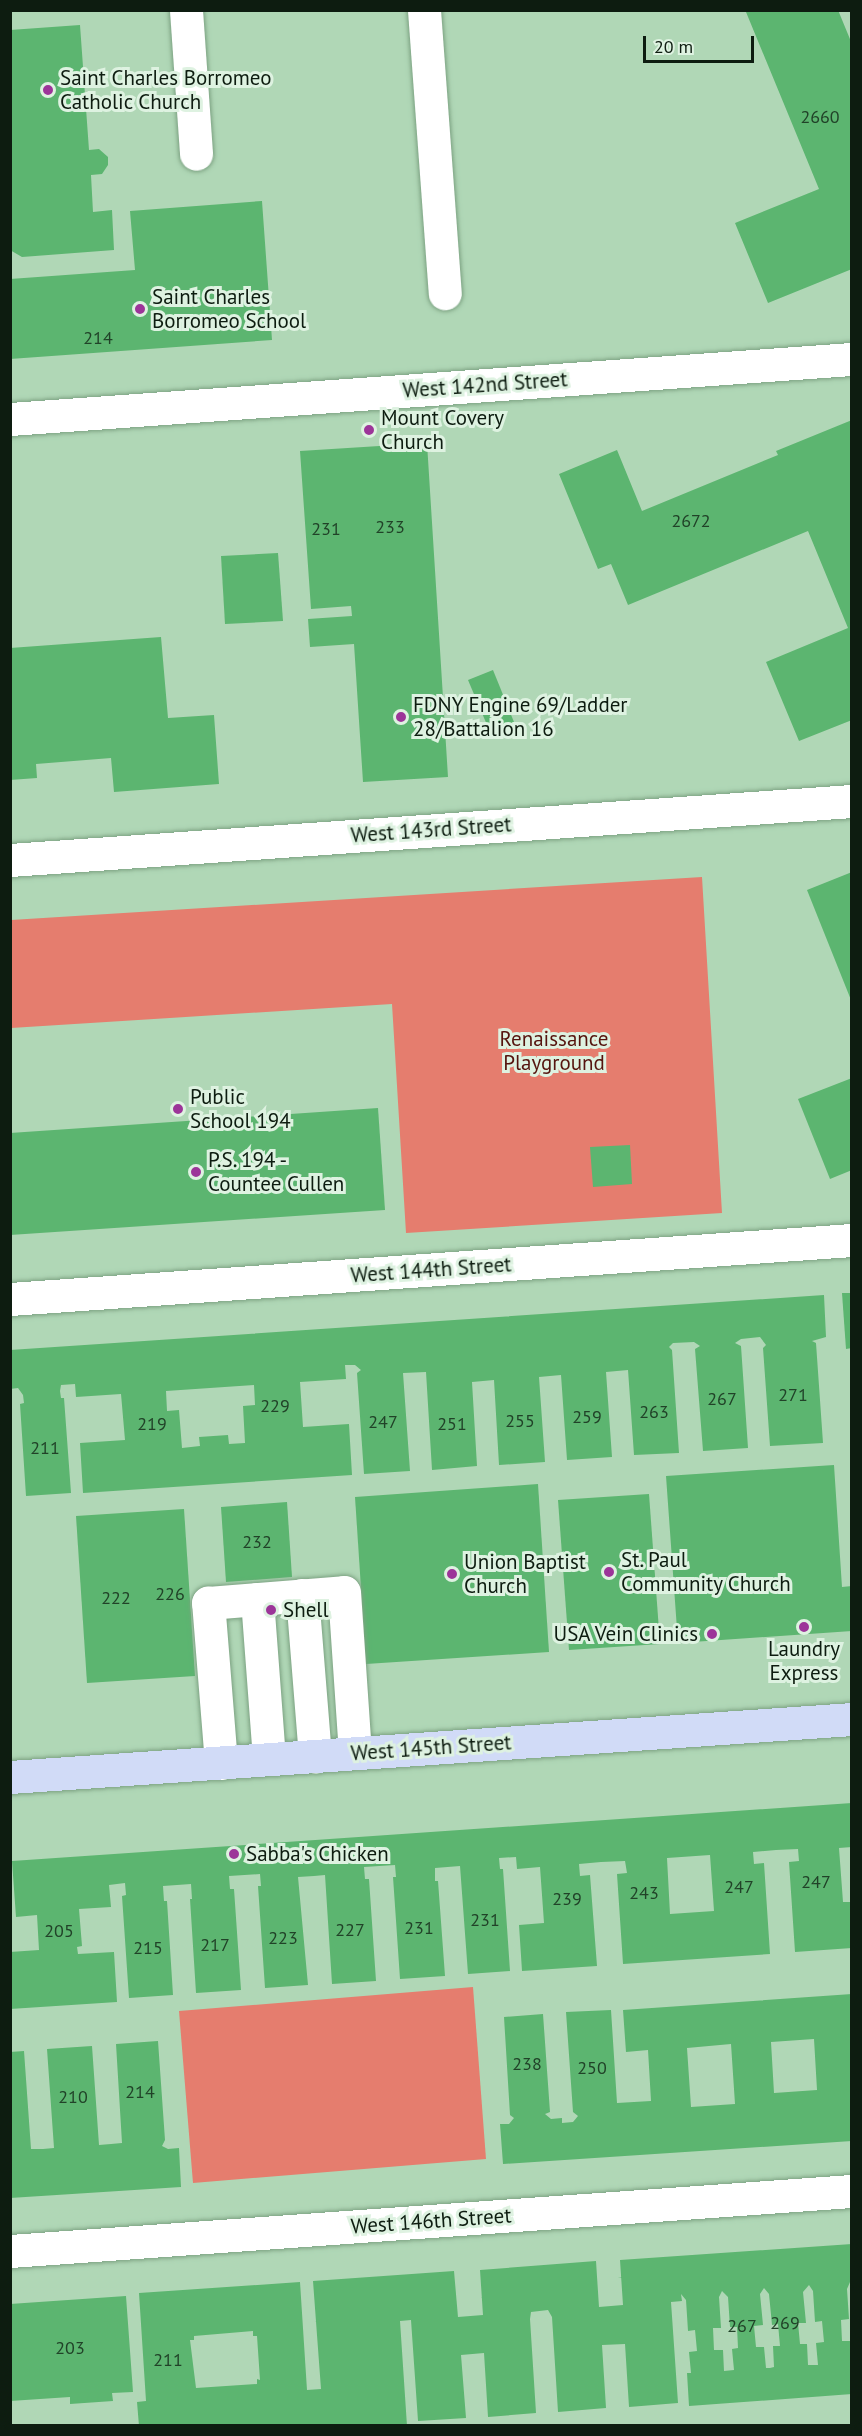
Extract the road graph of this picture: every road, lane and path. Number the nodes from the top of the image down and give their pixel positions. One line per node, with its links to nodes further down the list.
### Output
1 (186, 10): 3 (street)
2 (424, 10): 4 (street)
3 (196, 154)
4 (445, 293)
5 (852, 359): 6 (street, West 142nd Street)
6 (10, 419)
7 (852, 801): 8 (street, West 143rd Street)
8 (10, 860)
9 (852, 1240): 10 (street, West 144th Street)
10 (10, 1299)
11 (302, 1595): 12 (street); 14 (street); 15 (street)
12 (257, 1599): 16 (street); 17 (street)
13 (852, 1719): 14 (main road, West 145th Street)
14 (356, 1754): 15 (main road, West 145th Street)
15 (315, 1756): 16 (main road, West 145th Street)
16 (269, 1759): 17 (main road, West 145th Street)
17 (221, 1763): 18 (main road, West 145th Street)
18 (10, 1778)
19 (852, 2191): 20 (street, West 146th Street)
20 (10, 2251)

